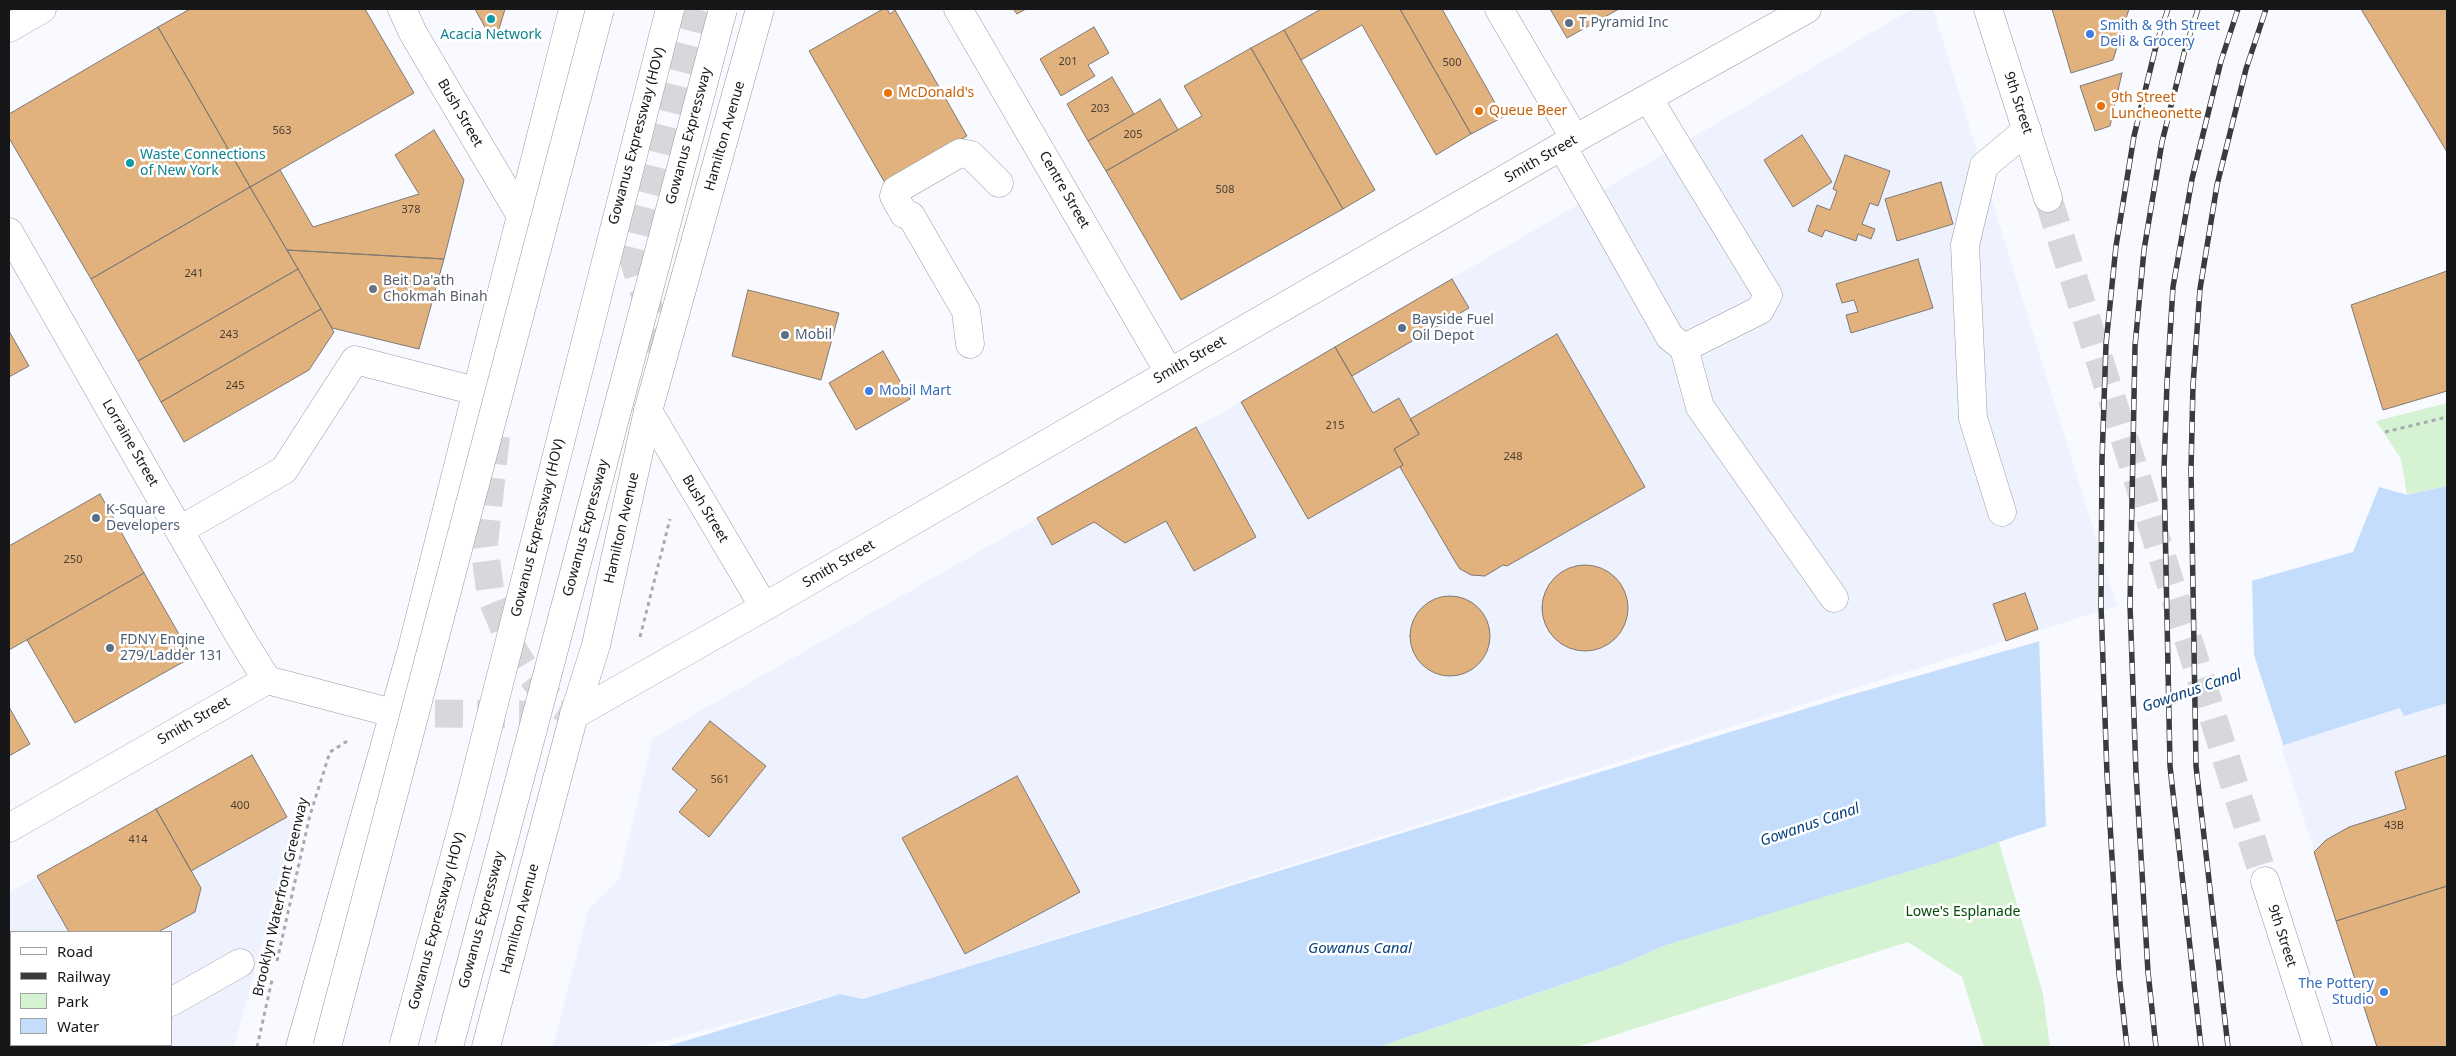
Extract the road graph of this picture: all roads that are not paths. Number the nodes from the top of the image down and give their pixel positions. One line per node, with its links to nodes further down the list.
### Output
1 (42, 9): 12 (main road)
2 (402, 9): 18 (main road, Bush Street)
3 (573, 9): 18 (main road)
4 (600, 9): 37 (main road, bridge)
5 (670, 9): 38 (main road, Gowanus Expressway (HOV), bridge)
6 (723, 9): 39 (main road, Gowanus Expressway, bridge)
7 (760, 9): 24 (main road, Hamilton Avenue)
8 (958, 9): 22 (main road, Centre Street)
9 (1500, 9): 15 (main road)
10 (1807, 9): 13 (main road, Smith Street)
11 (1988, 9): 14 (main road, 9th Street)
12 (9, 28)
13 (1648, 98): 15 (main road, Smith Street); 21 (main road)
14 (2027, 130): 17 (main road, 9th Street); 25 (main road)
15 (1568, 143): 21 (main road); 22 (main road, Smith Street)
16 (999, 182): 20 (main road)
17 (2048, 198)
18 (521, 216): 23 (main road)
19 (9, 232): 26 (main road, Lorraine Street)
20 (970, 344)
21 (1684, 348): 27 (main road)
22 (1169, 372): 28 (main road, Smith Street)
23 (476, 391): 26 (main road); 30 (main road)
24 (648, 411): 28 (main road, Bush Street); 31 (main road, Hamilton Avenue)
25 (2002, 512)
26 (180, 530): 29 (main road, Lorraine Street)
27 (1834, 598)
28 (764, 608): 31 (main road, Smith Street)
29 (267, 680): 30 (main road); 32 (main road, Smith Street)
30 (393, 713): 36 (main road)
31 (574, 715): 40 (main road, Hamilton Avenue)
32 (9, 828)
33 (2265, 881): 41 (main road, 9th Street)
34 (240, 963): 35 (main road)
35 (172, 1001)
36 (300, 1047)
37 (327, 1047)
38 (403, 1047)
39 (449, 1047)
40 (486, 1047)
41 (2318, 1047)

